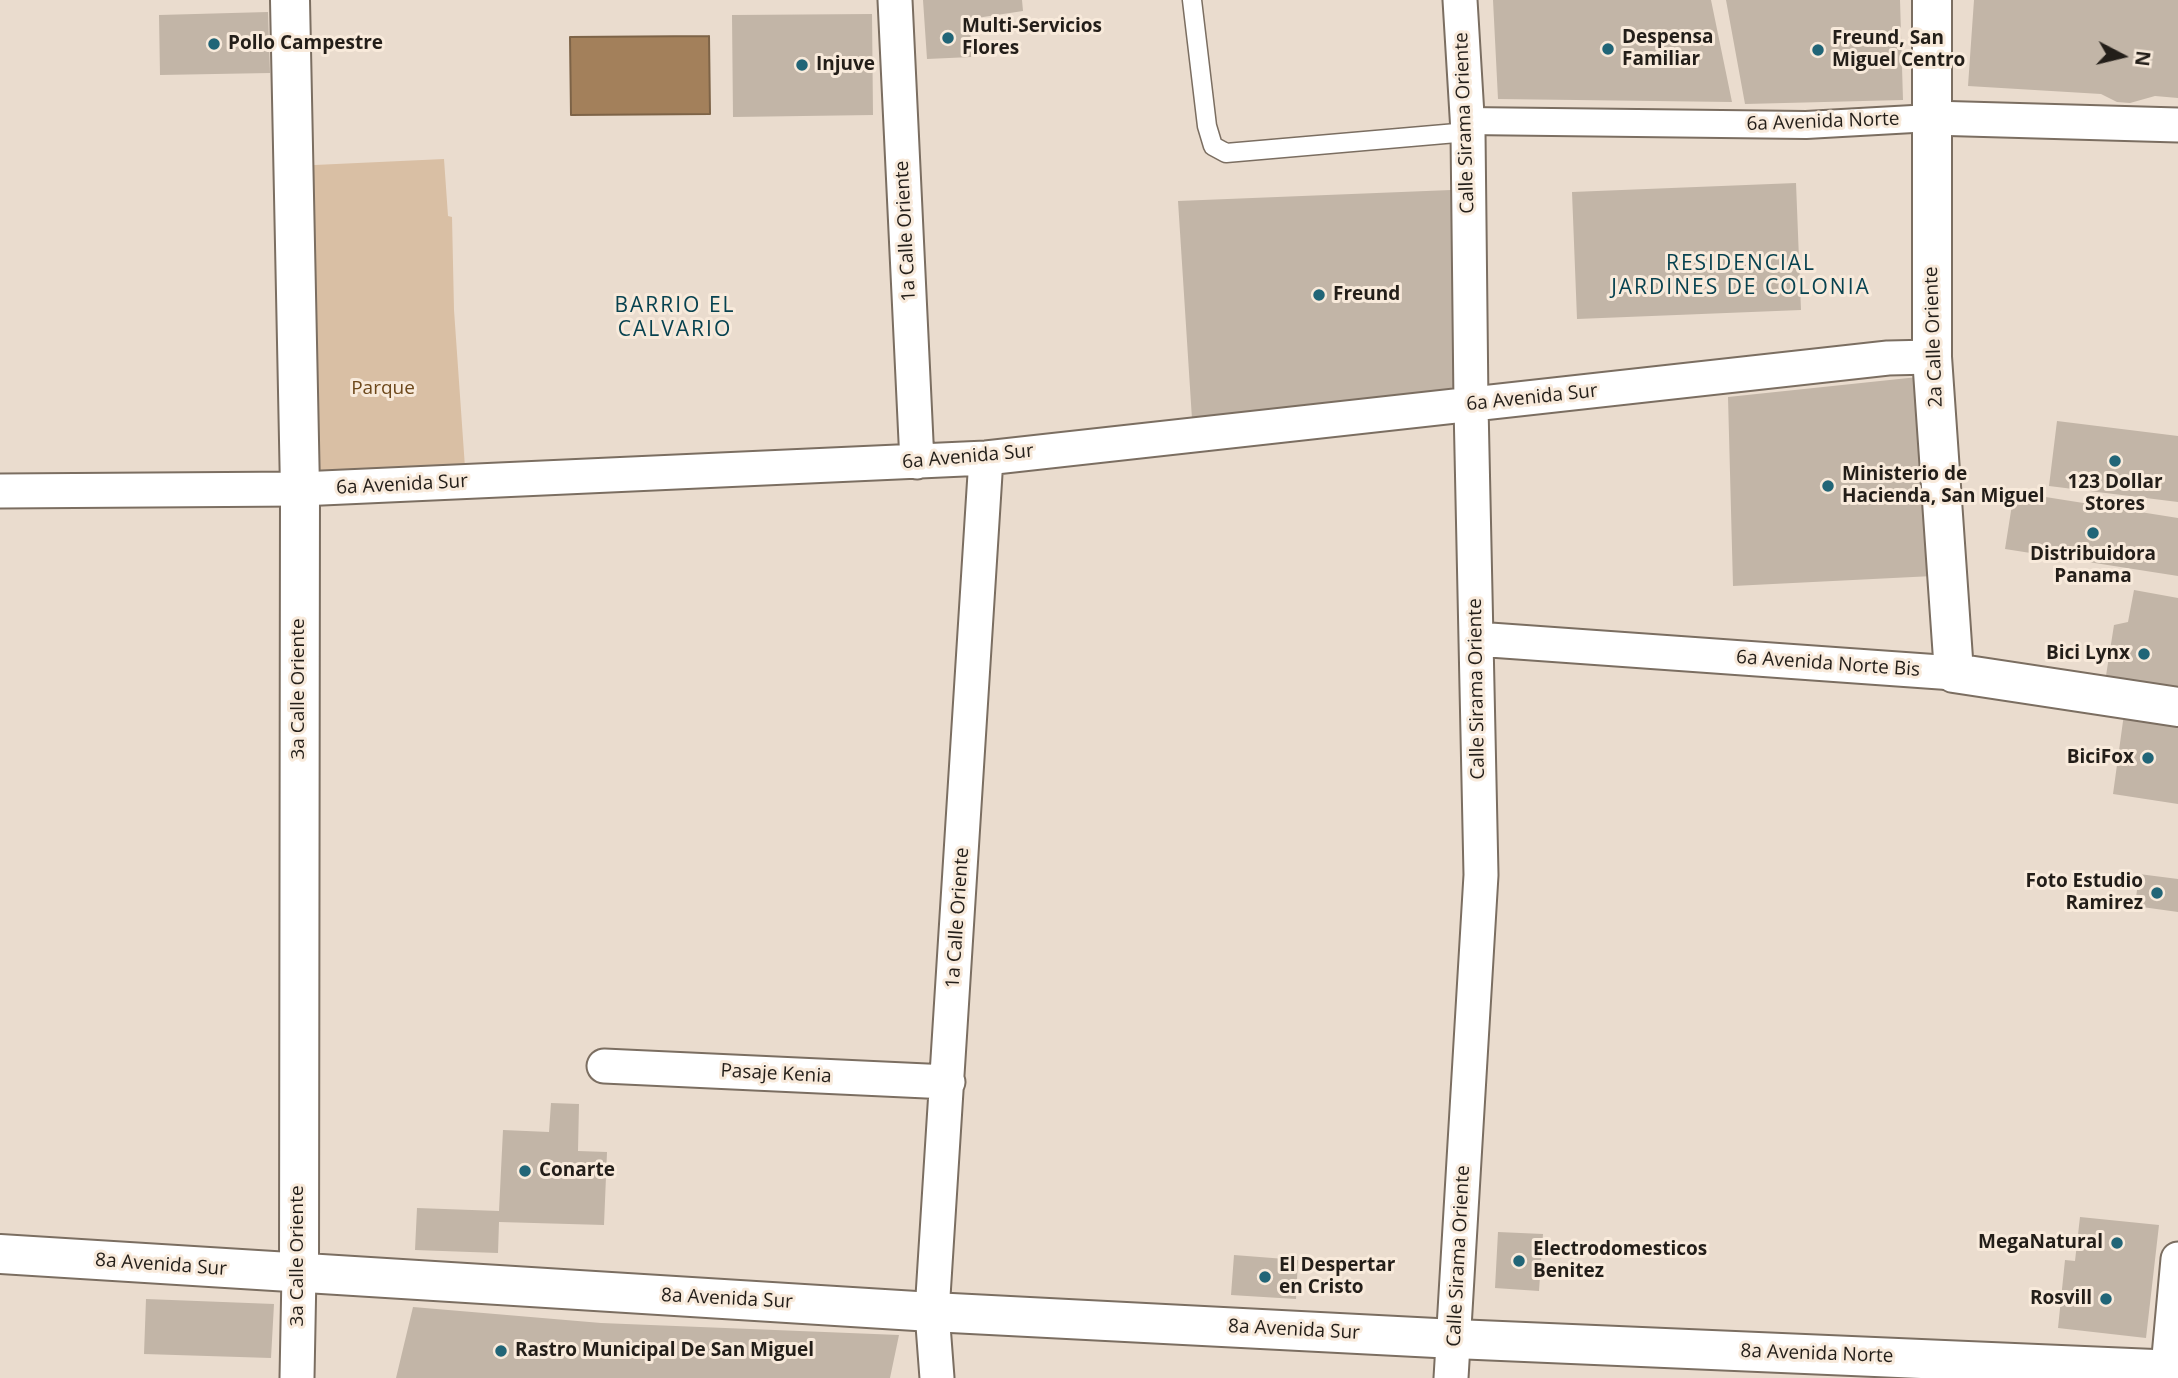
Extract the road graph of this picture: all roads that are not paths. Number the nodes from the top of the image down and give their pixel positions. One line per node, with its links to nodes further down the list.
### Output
1 (290, 0): 13 (street, 3a Calle Oriente)
2 (895, 0): 12 (street, 1a Calle Oriente)
3 (1192, 0): 8 (lane)
4 (1460, 0): 8 (street, Calle Sirama Oriente)
5 (1932, 0): 6 (street, 2a Calle Oriente)
6 (1931, 118): 7 (street, 6a Avenida Norte); 8 (street, 6a Avenida Norte); 9 (street, 2a Calle Oriente)
7 (2178, 125)
8 (1467, 126): 10 (street, Calle Sirama Oriente)
9 (1932, 356): 10 (street, 6a Avenida Sur); 16 (street, 2a Calle Oriente)
10 (1471, 405): 11 (street, 6a Avenida Sur); 15 (street, Calle Sirama Oriente)
11 (986, 458): 12 (street, 6a Avenida Sur); 19 (street, 1a Calle Oriente)
12 (917, 462): 13 (street, 6a Avenida Sur)
13 (300, 489): 14 (street, 6a Avenida Sur); 22 (street, 3a Calle Oriente)
14 (0, 491)
15 (1476, 639): 16 (street, 6a Avenida Norte Bis); 24 (street, Calle Sirama Oriente)
16 (1954, 673): 17 (street, 6a Avenida Norte Bis)
17 (2178, 707)
18 (604, 1066): 19 (street, Pasaje Kenia)
19 (948, 1082): 23 (street, 1a Calle Oriente)
20 (0, 1254): 22 (street, 8a Avenida Sur)
21 (2178, 1259): 25 (street)
22 (299, 1273): 23 (street, 8a Avenida Sur); 26 (street, 3a Calle Oriente)
23 (932, 1312): 24 (street, 8a Avenida Sur); 27 (street, 1a Calle Oriente)
24 (1455, 1339): 25 (street, 8a Avenida Norte); 28 (street, Calle Sirama Oriente)
25 (2171, 1372)
26 (297, 1378)
27 (937, 1378)
28 (1451, 1378)

